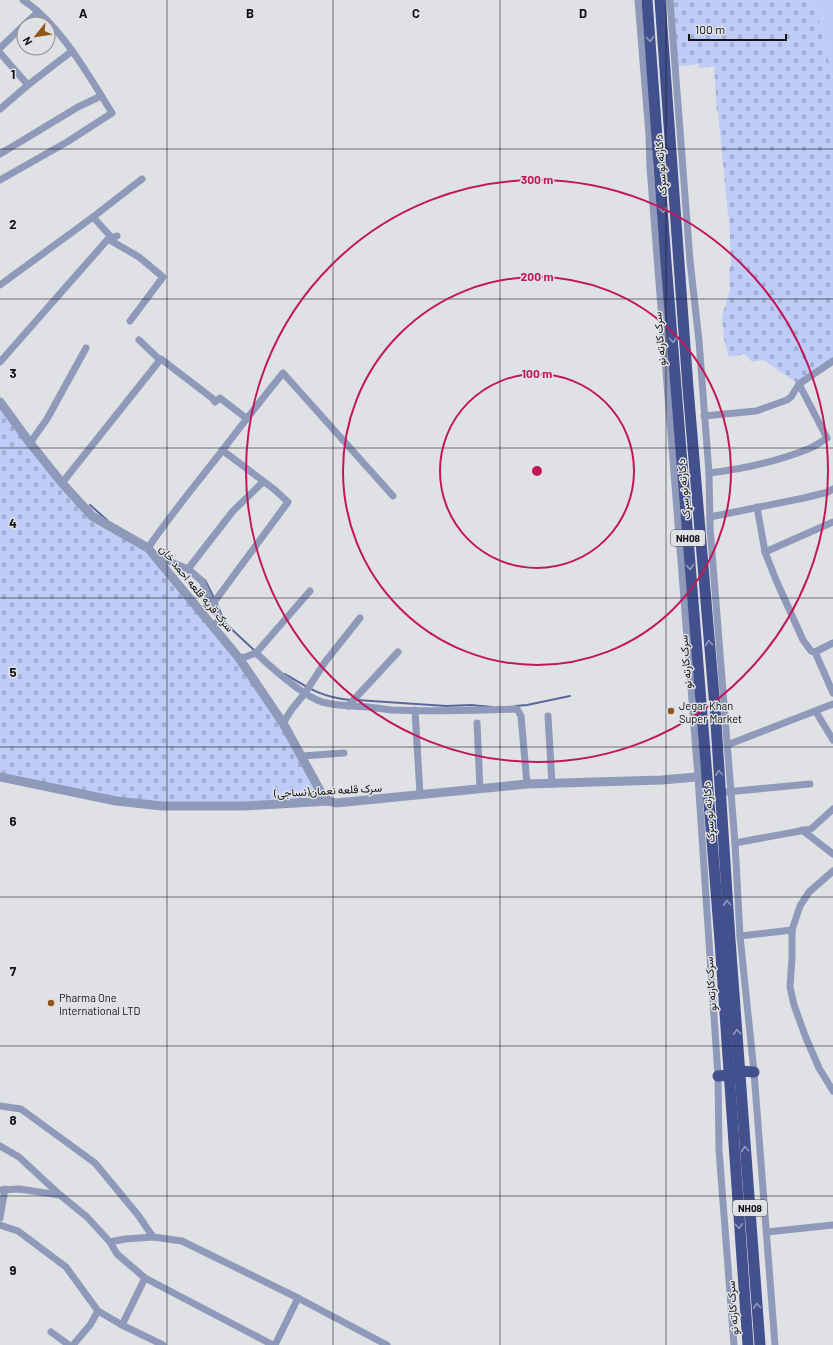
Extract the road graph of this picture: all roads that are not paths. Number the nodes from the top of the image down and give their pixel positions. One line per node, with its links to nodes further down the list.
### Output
1 (23, 0): 6 (street)
2 (638, 0): 71 (street)
3 (648, 0): 15 (highway, سرک کارته نو / NH08, one-way to 15)
4 (660, 0): 13 (highway, د کارته نو سړک / NH08)
5 (670, 0): 31 (street)
6 (38, 12): 7 (street); 10 (street)
7 (34, 16)
8 (16, 33): 9 (street)
9 (0, 48)
10 (72, 51): 12 (street); 14 (street)
11 (0, 53): 12 (street)
12 (28, 85): 16 (street)
13 (668, 95): 15 (highway); 55 (highway, د کارته نو سړک / NH08, one-way to 13)
14 (101, 96): 17 (street); 18 (street)
15 (655, 97): 66 (highway, سرک کارته نو / NH08, one-way to 66)
16 (0, 109)
17 (0, 154)
18 (0, 180)
19 (142, 180): 20 (street)
20 (93, 217): 21 (street); 22 (street)
21 (113, 238): 23 (street); 28 (street)
22 (0, 285)
23 (130, 321)
24 (139, 340): 26 (street)
25 (86, 348): 33 (street)
26 (160, 360): 32 (street); 37 (street)
27 (833, 361): 29 (street)
28 (0, 362)
29 (799, 384): 31 (street); 35 (street)
30 (0, 402): 33 (street, سرک قریه قلعه احمد خان)
31 (704, 416): 35 (street)
32 (246, 418): 34 (street); 39 (street)
33 (30, 443): 37 (street, سرک قریه قلعه احمد خان)
34 (222, 450): 36 (street); 43 (street)
35 (709, 473): 41 (street)
36 (263, 482): 45 (street); 47 (street)
37 (62, 483): 43 (street, سرک قریه قلعه احمد خان)
38 (833, 489): 40 (street)
39 (393, 496)
40 (757, 507): 41 (street); 44 (street)
41 (710, 517): 55 (street)
42 (833, 522): 44 (street)
43 (150, 551): 45 (street); 49 (street, سرک قریه قلعه احمد خان)
44 (765, 552): 52 (street)
45 (188, 569): 47 (street)
46 (310, 591): 53 (street)
47 (212, 605): 49 (street)
48 (360, 618): 56 (street)
49 (214, 627): 54 (street, سرک قریه قلعه احمد خان)
50 (833, 643): 52 (street)
51 (398, 652): 59 (street)
52 (815, 652): 57 (street)
53 (256, 653): 54 (street); 56 (street)
54 (239, 658): 63 (street, سرک قریه قلعه احمد خان)
55 (715, 661): 65 (highway, د کارته نو سړک / NH08); 68 (street)
56 (305, 693): 59 (street); 63 (street)
57 (833, 694)
58 (833, 704): 61 (street)
59 (348, 706): 60 (street)
60 (414, 710): 73 (street); 78 (street)
61 (816, 712): 67 (street); 68 (street)
62 (548, 716): 74 (street)
63 (283, 723): 70 (street, سرک قریه قلعه احمد خان)
64 (477, 723): 76 (street)
65 (717, 736): 66 (highway); 77 (highway, د کارته نو سړک / NH08, one-way to 65)
66 (704, 737): 71 (highway, سرک کارته نو / NH08)
67 (833, 740)
68 (727, 745): 77 (street)
69 (344, 753): 70 (street)
70 (302, 756): 79 (street, سرک قریه قلعه احمد خان)
71 (702, 776): 74 (street, سرک قلعه نعمان(نساجی)); 88 (highway, سرک کارته نو / NH08); 89 (street)
72 (0, 777): 79 (street, سرک قلعه نعمان(نساجی))
73 (527, 784): 74 (street, سرک قلعه نعمان(نساجی)); 76 (street, سرک قلعه نعمان(نساجی))
74 (552, 784)
75 (810, 784): 77 (street)
76 (480, 789): 78 (street, سرک قلعه نعمان(نساجی))
77 (725, 792): 82 (street); 88 (highway, د کارته نو سړک / NH08, one-way to 77)
78 (420, 794): 79 (street, سرک قلعه نعمان(نساجی))
79 (329, 801)
80 (833, 809): 81 (street)
81 (802, 830): 82 (street); 83 (street)
82 (735, 843): 86 (street)
83 (833, 854)
84 (833, 871): 85 (street)
85 (792, 930): 86 (street); 90 (street)
86 (740, 936): 87 (street)
87 (754, 1072): 88 (highway); 101 (street)
88 (735, 1073): 89 (highway); 92 (highway, سرک کارته نو / NH08)
89 (718, 1076): 114 (street)
90 (833, 1091)
91 (0, 1106): 102 (street)
92 (737, 1115): 94 (highway, سرک کارته نو / NH08, one-way to 92); 95 (highway, سرک کارته نو / NH08)
93 (0, 1146): 97 (street)
94 (747, 1172): 95 (highway); 116 (highway, سرک کارته نو / NH08, one-way to 94)
95 (736, 1176): 115 (highway, سرک کارته نو / NH08, one-way to 115)
96 (3, 1190): 97 (street); 98 (street)
97 (60, 1195): 103 (street)
98 (0, 1218)
99 (0, 1225): 106 (street)
100 (833, 1225): 101 (street)
101 (767, 1232): 117 (street)
102 (153, 1237): 103 (street); 105 (street)
103 (110, 1242): 104 (street)
104 (146, 1278): 107 (street); 112 (street)
105 (298, 1298): 112 (street); 113 (street)
106 (98, 1311): 107 (street); 110 (street)
107 (122, 1325): 111 (street)
108 (51, 1332): 109 (street)
109 (69, 1345)
110 (73, 1345)
111 (163, 1345)
112 (274, 1345)
113 (387, 1345)
114 (734, 1345)
115 (748, 1345)
116 (760, 1345)
117 (775, 1345)

